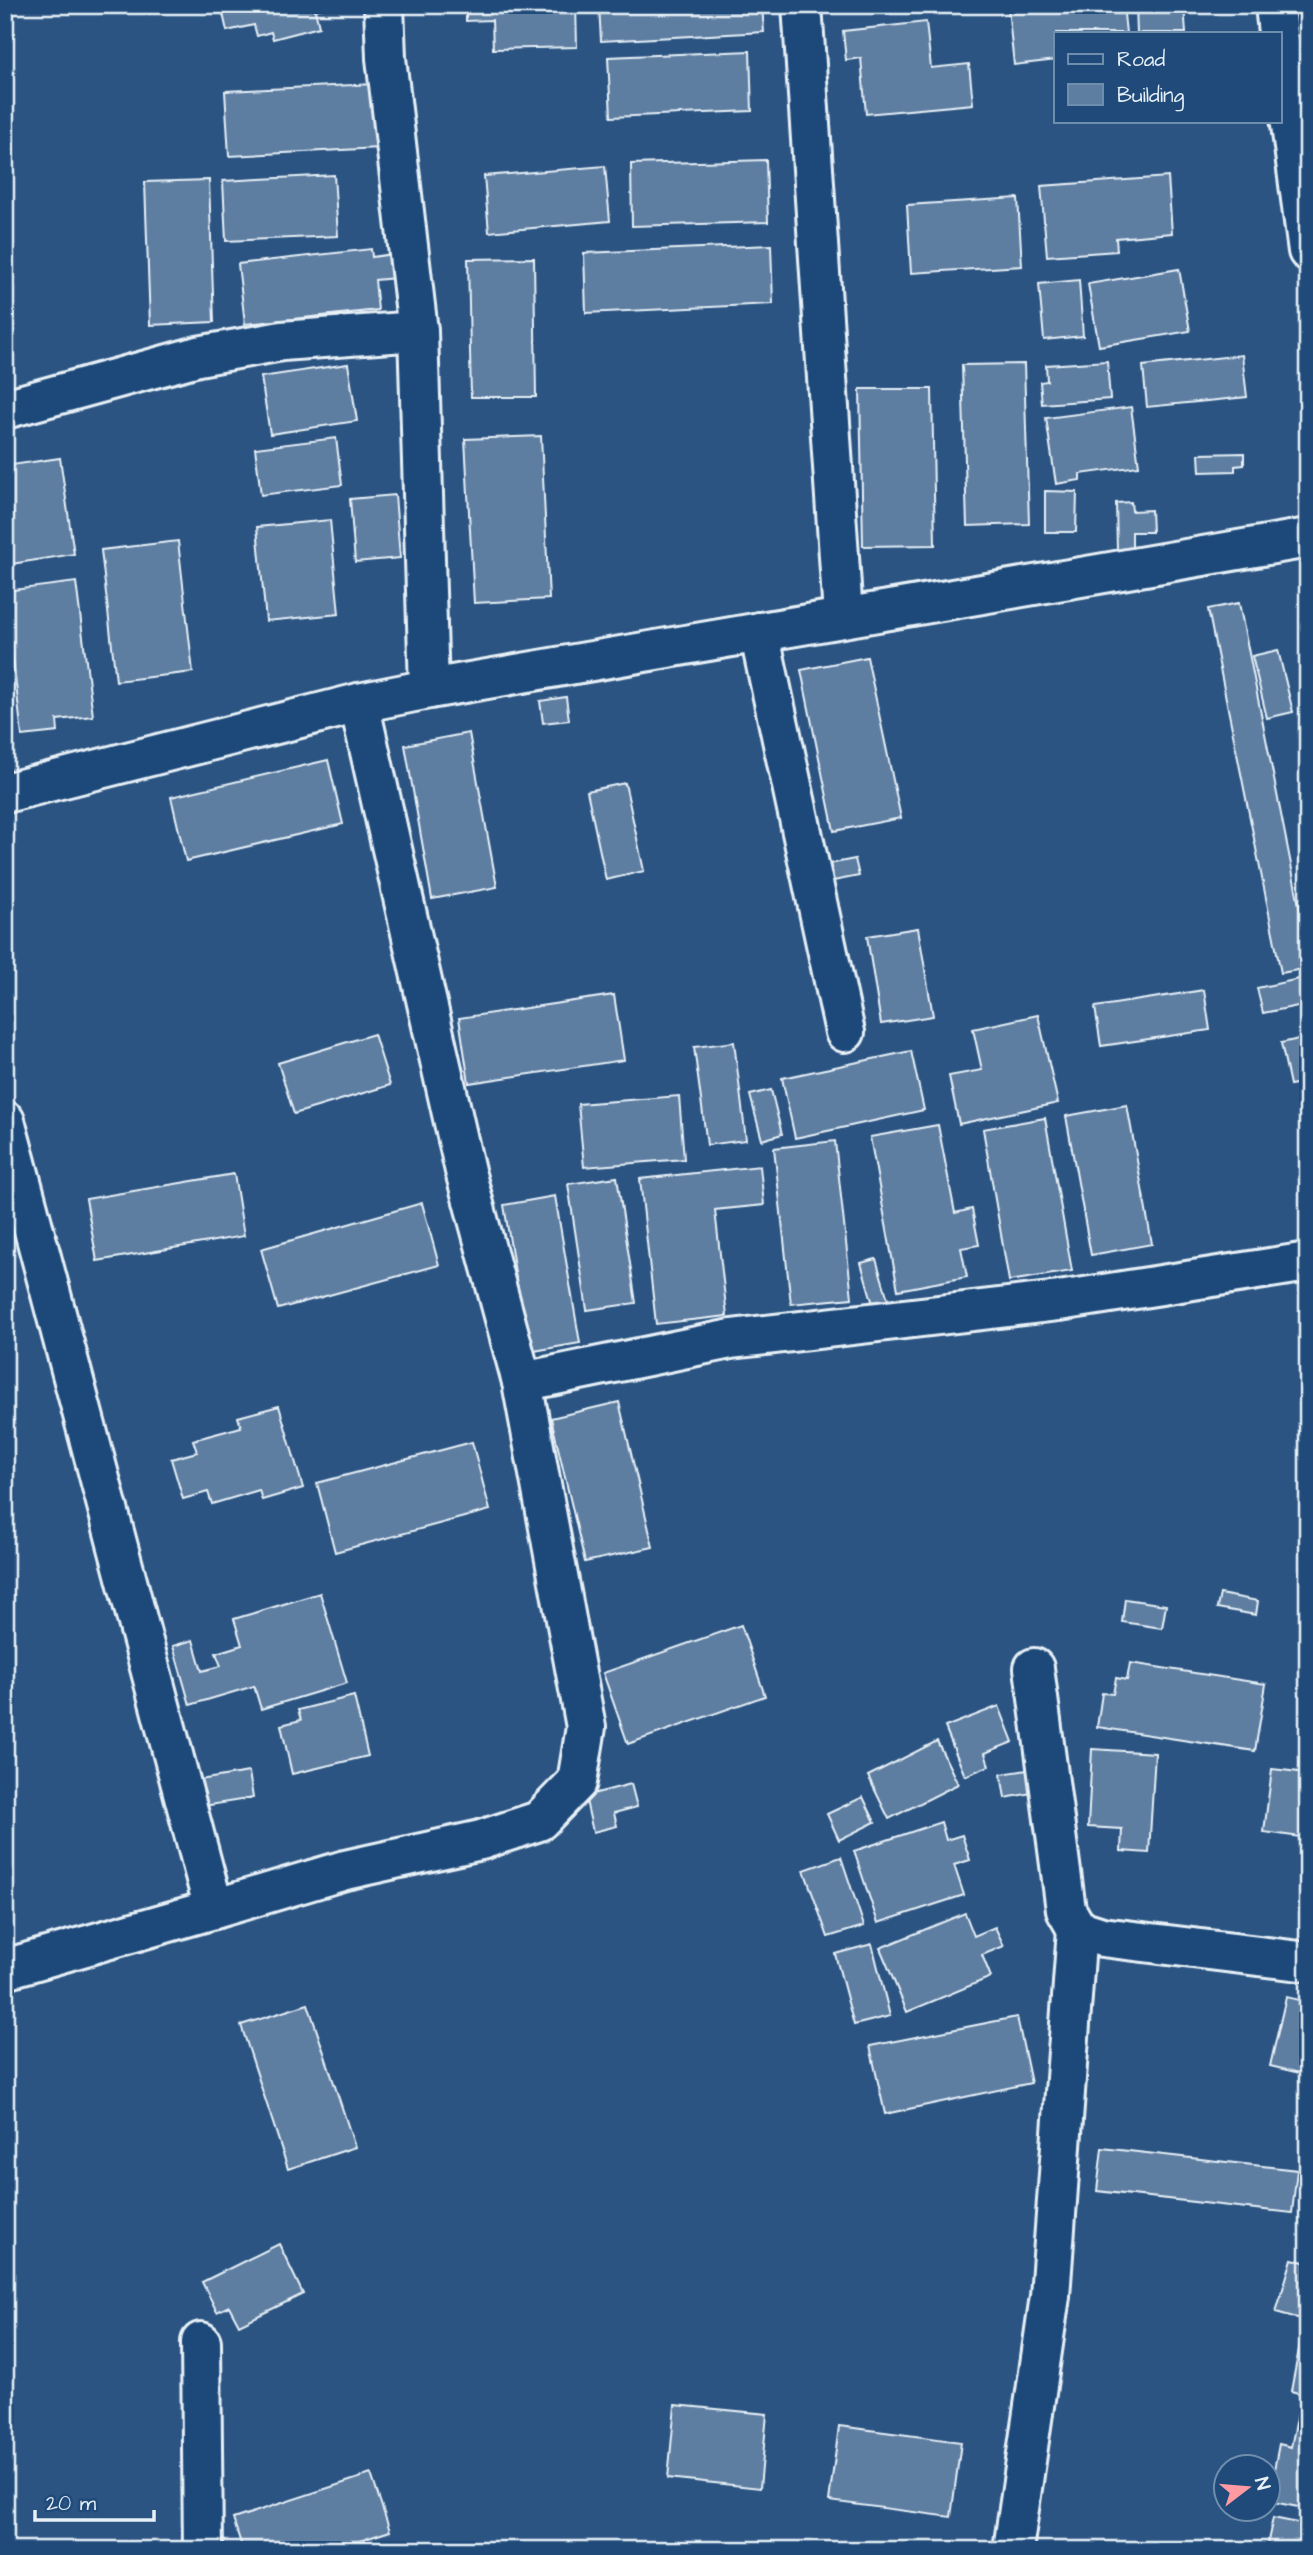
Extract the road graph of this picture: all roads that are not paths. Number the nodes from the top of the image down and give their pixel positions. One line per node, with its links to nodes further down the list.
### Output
1 (384, 5): 7 (street)
2 (802, 5): 10 (street)
3 (1275, 5): 4 (street)
4 (1279, 32)
5 (1282, 58): 6 (street)
6 (1308, 251)
7 (418, 331): 8 (street); 12 (street)
8 (5, 409)
9 (1308, 538): 10 (street)
10 (843, 616): 11 (street)
11 (759, 632): 12 (street); 15 (street)
12 (429, 689): 13 (street)
13 (359, 703): 14 (street); 18 (street)
14 (5, 793)
15 (845, 1032)
16 (5, 1121): 20 (street)
17 (1308, 1262): 18 (street)
18 (522, 1382): 20 (street)
19 (1034, 1668): 21 (street)
20 (214, 1909): 23 (street)
21 (1077, 1929): 22 (street); 26 (street)
22 (1308, 1962)
23 (5, 1969)
24 (201, 2342): 25 (street)
25 (203, 2550)
26 (1013, 2550)

